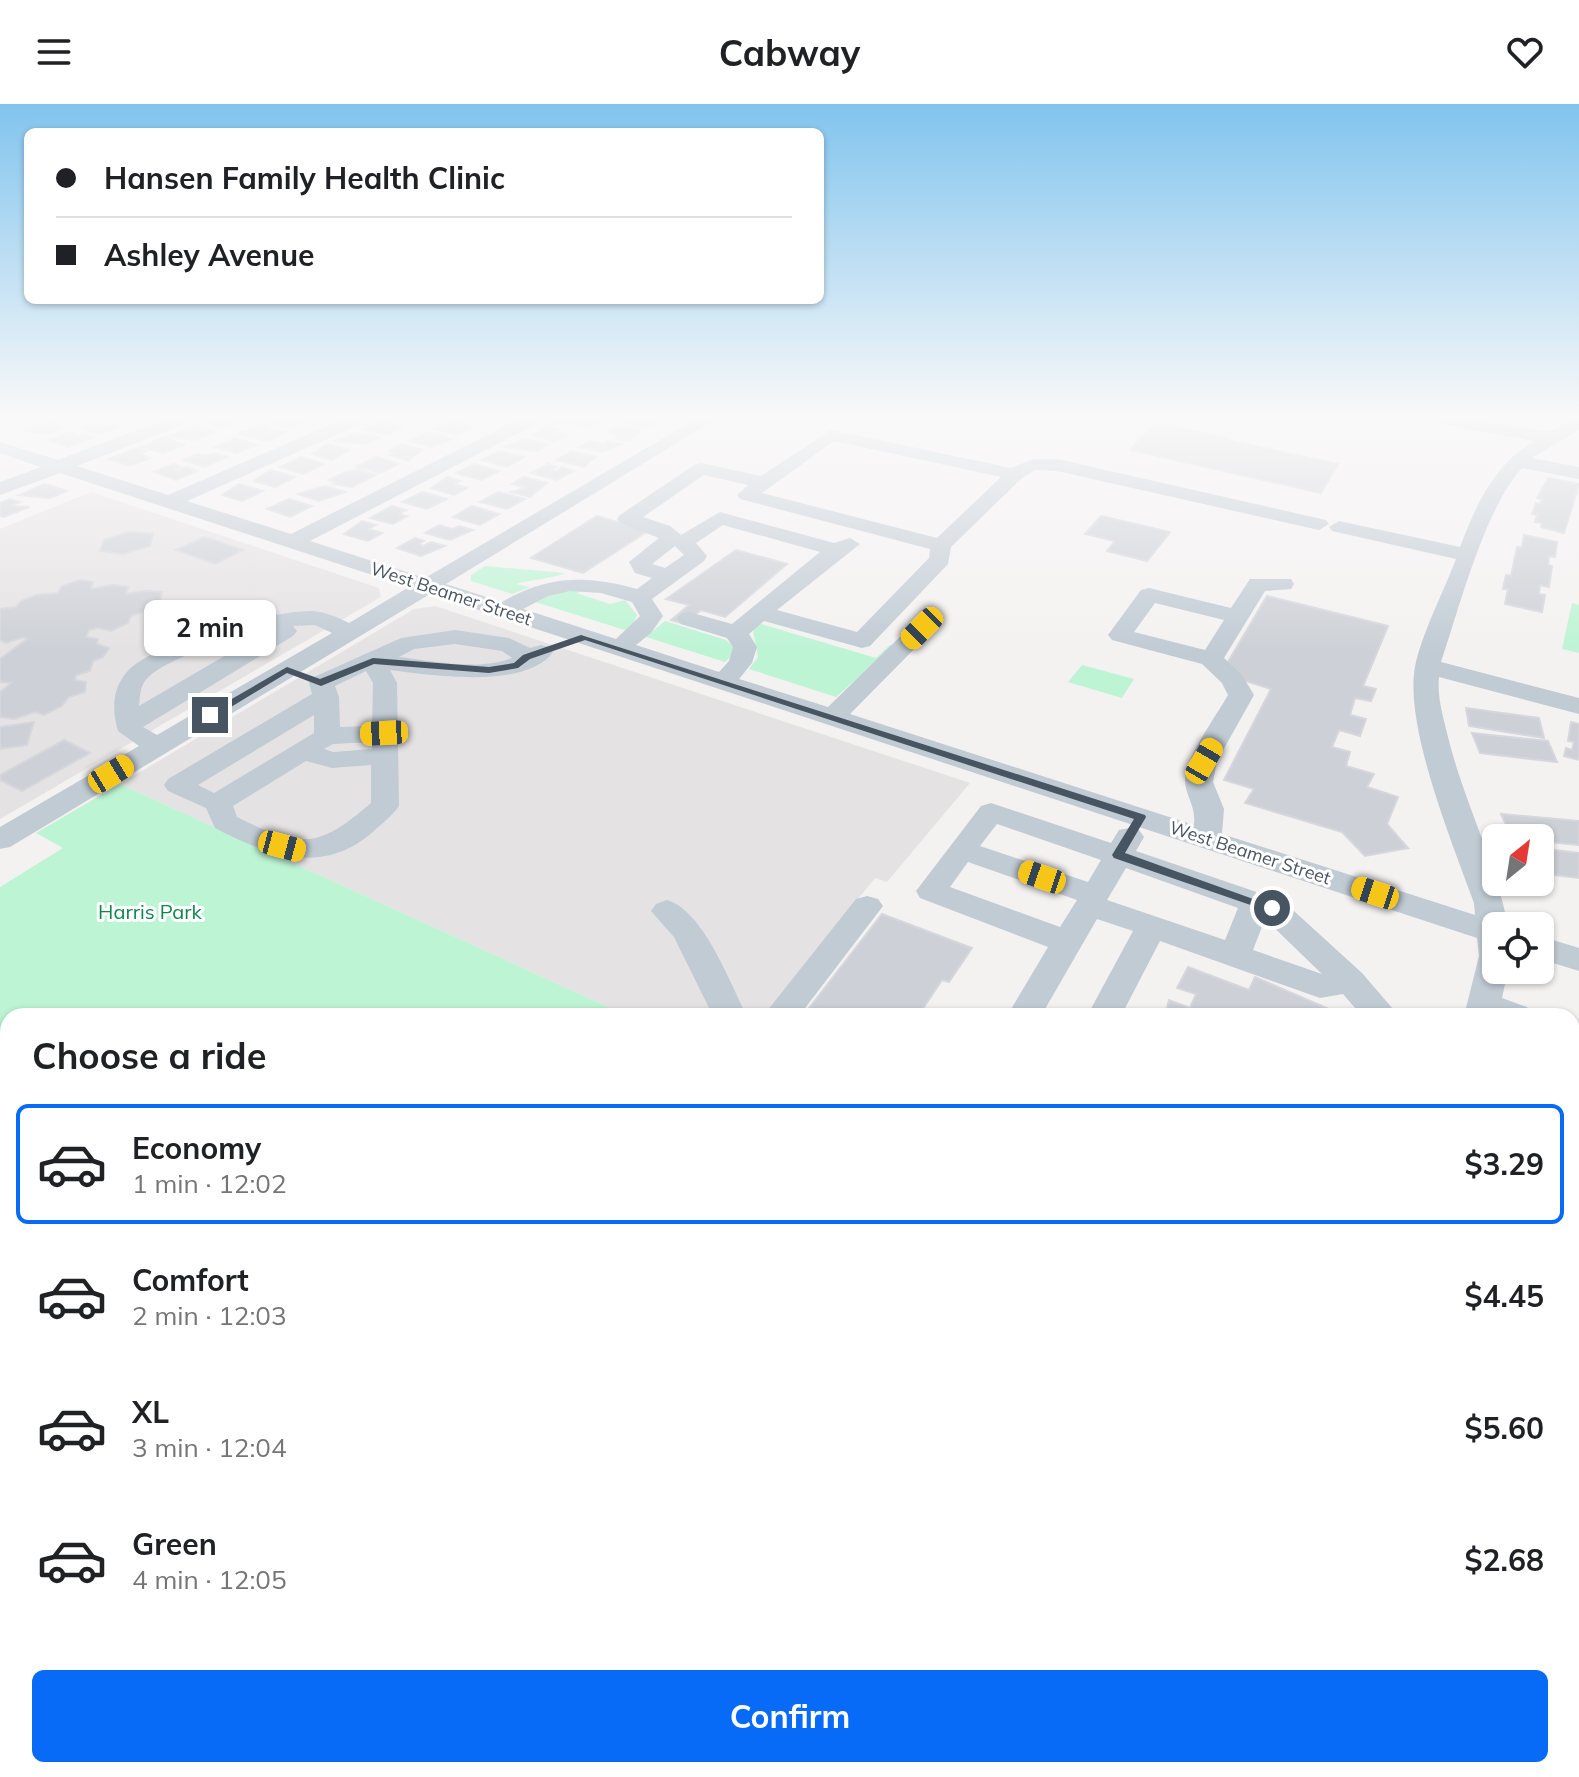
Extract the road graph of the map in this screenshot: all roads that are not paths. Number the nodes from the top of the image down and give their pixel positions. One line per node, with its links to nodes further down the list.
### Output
1 (159, 497): 10 (street, West Beamer Street)
2 (180, 497): 10 (street)
3 (380, 497): 13 (street)
4 (577, 497): 19 (street)
5 (659, 497): 12 (street)
6 (755, 497): 11 (street)
7 (991, 497): 14 (street)
8 (1202, 497): 16 (street)
9 (1491, 497): 16 (street)
10 (171, 501): 13 (street, West Beamer Street)
11 (883, 530): 14 (street); 15 (street)
12 (678, 541): 15 (street); 17 (street); 17 (street)
13 (292, 542): 19 (street, West Beamer Street)
14 (941, 545): 22 (street)
15 (836, 550): 22 (street)
16 (1468, 555): 32 (street)
17 (668, 576): 20 (street)
18 (1283, 584): 23 (street)
19 (427, 586): 21 (street, West Beamer Street); 26 (street)
20 (643, 602): 21 (street); 27 (street); 29 (street)
21 (504, 611): 28 (street, West Beamer Street)
22 (761, 613): 27 (street)
23 (1238, 617): 30 (street); 30 (street)
24 (305, 619): 26 (street); 38 (street); 38 (street)
25 (922, 628): 37 (street)
26 (350, 632): 33 (street)
27 (736, 633): 34 (street)
28 (585, 637): 29 (street, West Beamer Street); 31 (street)
29 (619, 648): 34 (street, West Beamer Street)
30 (1211, 659): 45 (street)
31 (373, 661): 35 (street); 40 (street)
32 (1427, 666): 36 (street); 53 (street)
33 (287, 670): 35 (street); 41 (street)
34 (723, 682): 37 (street, West Beamer Street)
35 (324, 690): 39 (street); 43 (street)
36 (1579, 706)
37 (832, 717): 44 (street, West Beamer Street)
38 (128, 723): 41 (street)
39 (327, 736): 40 (street); 42 (street)
40 (385, 744): 42 (street); 43 (street)
41 (158, 746): 46 (street)
42 (302, 751): 43 (street)
43 (218, 803)
44 (1140, 817): 45 (street, West Beamer Street); 48 (street)
45 (1207, 838): 55 (street, West Beamer Street)
46 (0, 840)
47 (962, 850): 48 (street); 49 (street); 56 (street)
48 (1118, 855): 49 (street); 50 (street)
49 (1092, 900): 54 (street); 56 (street)
50 (1256, 902): 58 (street); 60 (street)
51 (867, 906): 63 (street)
52 (667, 911): 62 (street)
53 (1491, 912)
54 (1152, 926): 58 (street); 65 (street)
55 (1482, 928)
56 (1067, 942): 64 (street)
57 (1554, 952): 59 (street)
58 (1234, 956): 60 (street)
59 (1579, 960)
60 (1350, 981): 66 (street)
61 (1494, 984): 67 (street)
62 (726, 1008)
63 (786, 1008)
64 (1029, 1008)
65 (1108, 1008)
66 (1375, 1008)
67 (1493, 1008)

